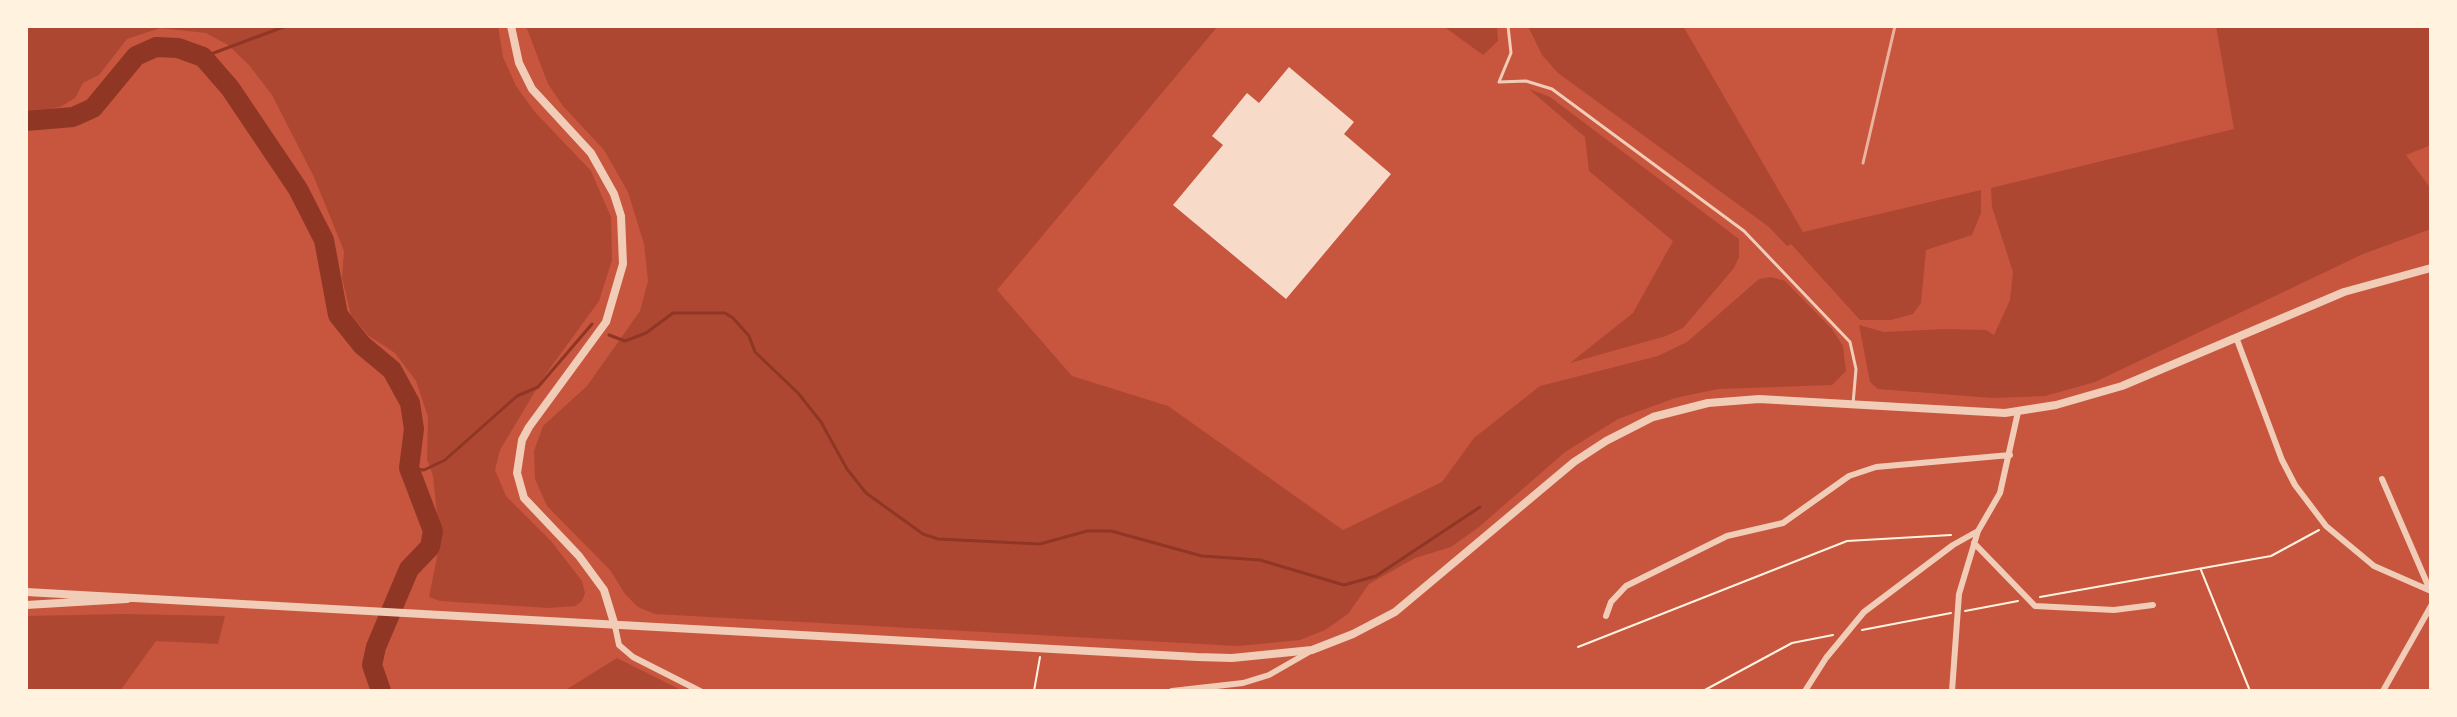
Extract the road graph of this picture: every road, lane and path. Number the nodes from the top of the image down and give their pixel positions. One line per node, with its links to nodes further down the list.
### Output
1 (511, 26): 23 (street)
2 (1508, 26): 5 (lane)
3 (2431, 268): 4 (street)
4 (2236, 337): 6 (street); 9 (street)
5 (1853, 404): 6 (street); 27 (street)
6 (2018, 412): 7 (street)
7 (2010, 455): 10 (street); 22 (street)
8 (2382, 479): 14 (street)
9 (2326, 526): 13 (path); 14 (street)
10 (1978, 531): 11 (street); 12 (street)
11 (1969, 534): 24 (street); 25 (path)
12 (1974, 543): 17 (street); 21 (street)
13 (2201, 569): 17 (path); 34 (path)
14 (2430, 590)
15 (26, 592): 16 (street)
16 (135, 598): 18 (street); 23 (street)
17 (2033, 602): 19 (street); 21 (path)
18 (26, 605)
19 (2153, 605)
20 (2431, 606): 35 (street)
21 (1957, 612): 24 (path); 33 (street)
22 (1606, 616)
23 (615, 626): 26 (street); 28 (street)
24 (1845, 633): 31 (path); 32 (street)
25 (1578, 647)
26 (1042, 648): 27 (street); 29 (path)
27 (1312, 650): 30 (street)
28 (700, 691)
29 (1034, 691)
30 (1172, 691)
31 (1703, 691)
32 (1805, 691)
33 (1952, 691)
34 (2250, 691)
35 (2384, 691)

